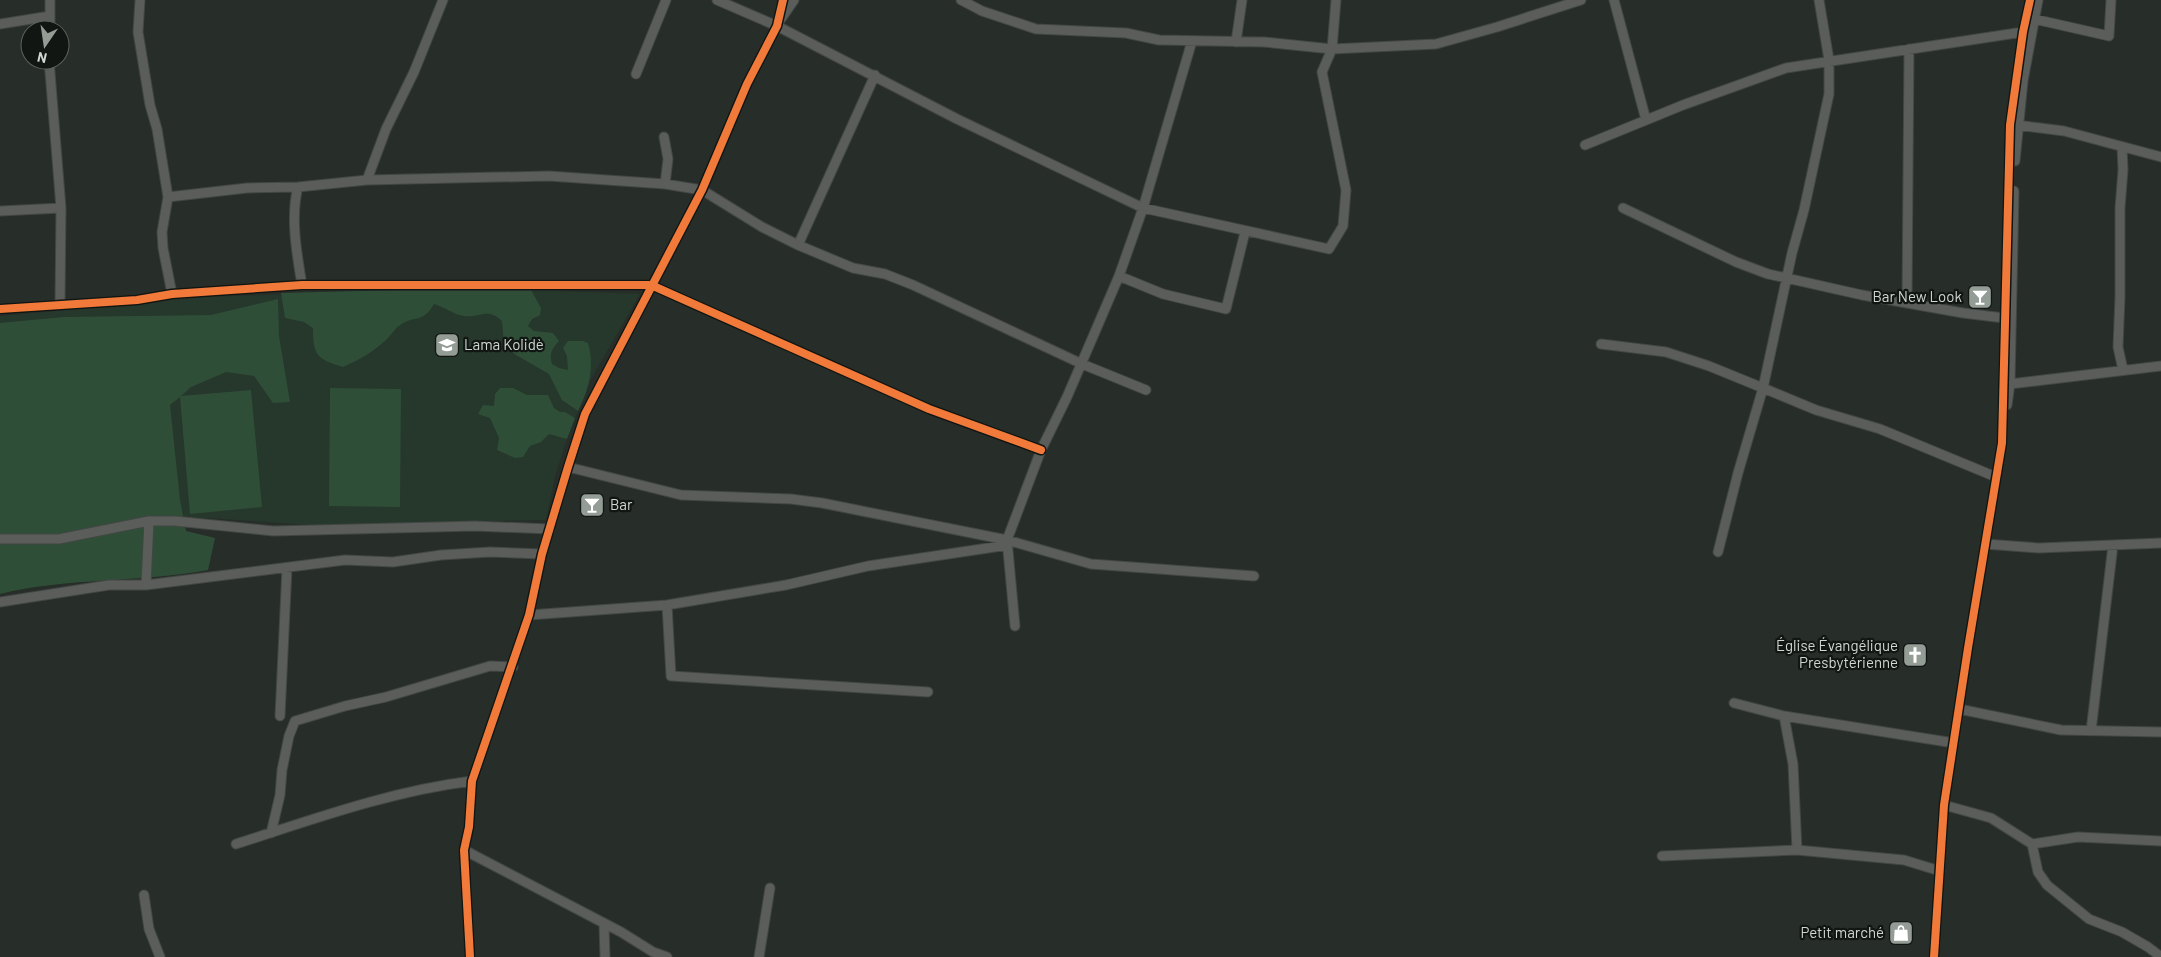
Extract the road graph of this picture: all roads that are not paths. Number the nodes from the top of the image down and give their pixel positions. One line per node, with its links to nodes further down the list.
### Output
1 (50, 0): 17 (street)
2 (140, 0): 41 (street)
3 (443, 0): 37 (street)
4 (666, 0): 29 (street)
5 (717, 0): 21 (street)
6 (783, 0): 21 (street)
7 (794, 0): 21 (street)
8 (961, 0): 23 (street)
9 (1242, 0): 24 (street)
10 (1336, 0): 25 (street)
11 (1581, 0): 25 (street)
12 (1614, 0): 31 (street)
13 (1819, 0): 27 (street)
14 (2030, 0): 22 (street)
15 (2038, 0): 18 (street)
16 (2111, 0): 18 (street)
17 (50, 16): 19 (street); 20 (street)
18 (2034, 18): 32 (street)
19 (50, 20)
20 (0, 24)
21 (777, 26): 30 (street); 40 (street)
22 (2023, 32): 26 (street); 56 (street)
23 (1192, 41): 24 (street); 43 (street)
24 (1236, 42): 25 (street)
25 (1332, 49): 46 (street)
26 (1909, 49): 27 (street); 53 (street)
27 (1829, 60): 31 (street); 49 (street)
28 (50, 70): 42 (street)
29 (636, 74)
30 (875, 75): 43 (street); 47 (street)
31 (1646, 120): 34 (street)
32 (2017, 125): 35 (street); 61 (street)
33 (664, 137): 38 (street)
34 (1585, 145)
35 (2122, 147): 36 (street); 60 (street)
36 (2161, 157)
37 (367, 180): 38 (street); 39 (street)
38 (665, 184): 40 (street)
39 (298, 187): 41 (street); 50 (street)
40 (702, 190): 47 (street); 51 (street)
41 (168, 197): 52 (street)
42 (61, 208): 45 (street); 54 (street)
43 (1143, 208): 46 (street); 48 (street)
44 (1623, 208): 49 (street)
45 (0, 211)
46 (1245, 232): 48 (street)
47 (798, 245): 58 (street)
48 (1120, 276): 58 (street)
49 (1788, 278): 53 (street); 62 (street)
50 (302, 285): 51 (street); 52 (street)
51 (651, 285): 65 (street); 66 (street)
52 (172, 294): 54 (street)
53 (1908, 303): 56 (street)
54 (60, 304): 55 (street)
55 (0, 309)
56 (2004, 318): 64 (street)
57 (1601, 344): 62 (street)
58 (1082, 364): 63 (street); 65 (street)
59 (2161, 366): 60 (street)
60 (2123, 370): 61 (street)
61 (2010, 384): 64 (street)
62 (1763, 388): 67 (street); 75 (street)
63 (1146, 390)
64 (2002, 443): 67 (street)
65 (1041, 450): 71 (street)
66 (568, 467): 69 (street); 71 (street)
67 (1996, 477): 73 (street)
68 (149, 521): 69 (street); 70 (street); 79 (street)
69 (550, 529): 76 (street)
70 (0, 539)
71 (1008, 543): 78 (street); 81 (street); 83 (street)
72 (2161, 543): 74 (street)
73 (1985, 544): 74 (street); 87 (street)
74 (2113, 545): 90 (street)
75 (1718, 552)
76 (542, 554): 77 (street); 82 (street)
77 (287, 568): 79 (street); 88 (street)
78 (1254, 576)
79 (146, 585): 80 (street)
80 (0, 602)
81 (667, 605): 82 (street); 85 (street)
82 (529, 615): 84 (street)
83 (1015, 626)
84 (512, 667): 93 (street); 95 (street)
85 (928, 692)
86 (1734, 703): 89 (street)
87 (1958, 709): 90 (street); 92 (street)
88 (280, 716)
89 (1784, 716): 92 (street); 100 (street)
90 (2091, 731): 91 (street)
91 (2161, 732)
92 (1954, 743): 94 (street)
93 (472, 781): 95 (street); 99 (street)
94 (1944, 805): 98 (street); 102 (street)
95 (271, 833): 97 (street)
96 (2161, 841): 98 (street)
97 (236, 844)
98 (2032, 844): 112 (street)
99 (464, 850): 105 (street); 107 (street)
100 (1797, 850): 101 (street); 102 (street)
101 (1662, 856)
102 (1940, 871): 111 (street)
103 (770, 888): 110 (street)
104 (144, 895): 106 (street)
105 (604, 924): 108 (street); 109 (street)
106 (160, 957)
107 (470, 957)
108 (605, 957)
109 (667, 957)
110 (760, 957)
111 (1934, 957)
112 (2161, 957)

